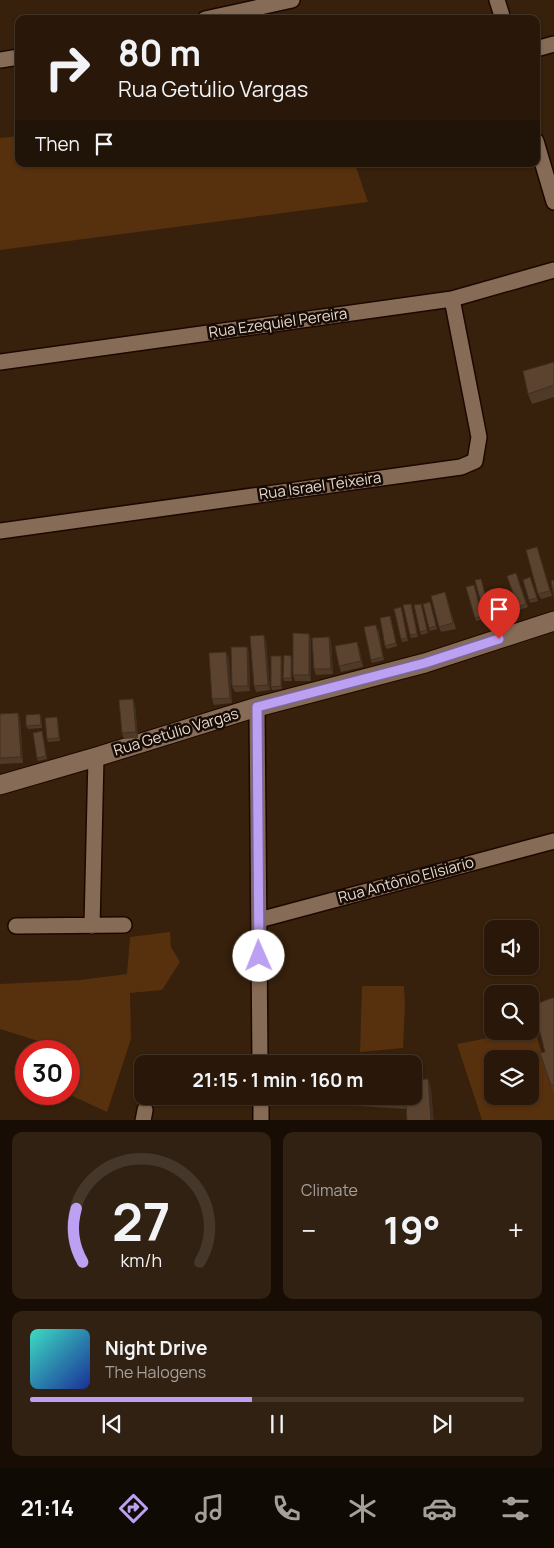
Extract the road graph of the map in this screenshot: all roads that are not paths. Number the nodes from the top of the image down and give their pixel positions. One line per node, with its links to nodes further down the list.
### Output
1 (292, 0): 3 (street)
2 (498, 0): 4 (street)
3 (223, 15)
4 (502, 15)
5 (554, 44): 6 (street)
6 (540, 48)
7 (15, 57): 8 (street)
8 (0, 60)
9 (540, 147): 10 (street)
10 (548, 159): 11 (street)
11 (554, 202)
12 (554, 270): 13 (street, Rua Ezequiel Pereira)
13 (452, 299): 14 (street, Rua Ezequiel Pereira); 15 (street, Rua Israel Teixeira)
14 (0, 362)
15 (0, 531)
16 (554, 621): 17 (street, Rua Getúlio Vargas)
17 (257, 707): 18 (street, Rua Getúlio Vargas); 21 (street)
18 (96, 757): 19 (street, Rua Getúlio Vargas); 24 (street)
19 (0, 785)
20 (554, 841): 21 (street, Rua Antônio Elisiario)
21 (259, 920): 25 (street)
22 (124, 925): 24 (street)
23 (16, 926): 24 (street)
24 (92, 926)
25 (260, 1055)
26 (260, 1105): 27 (street)
27 (261, 1120)

